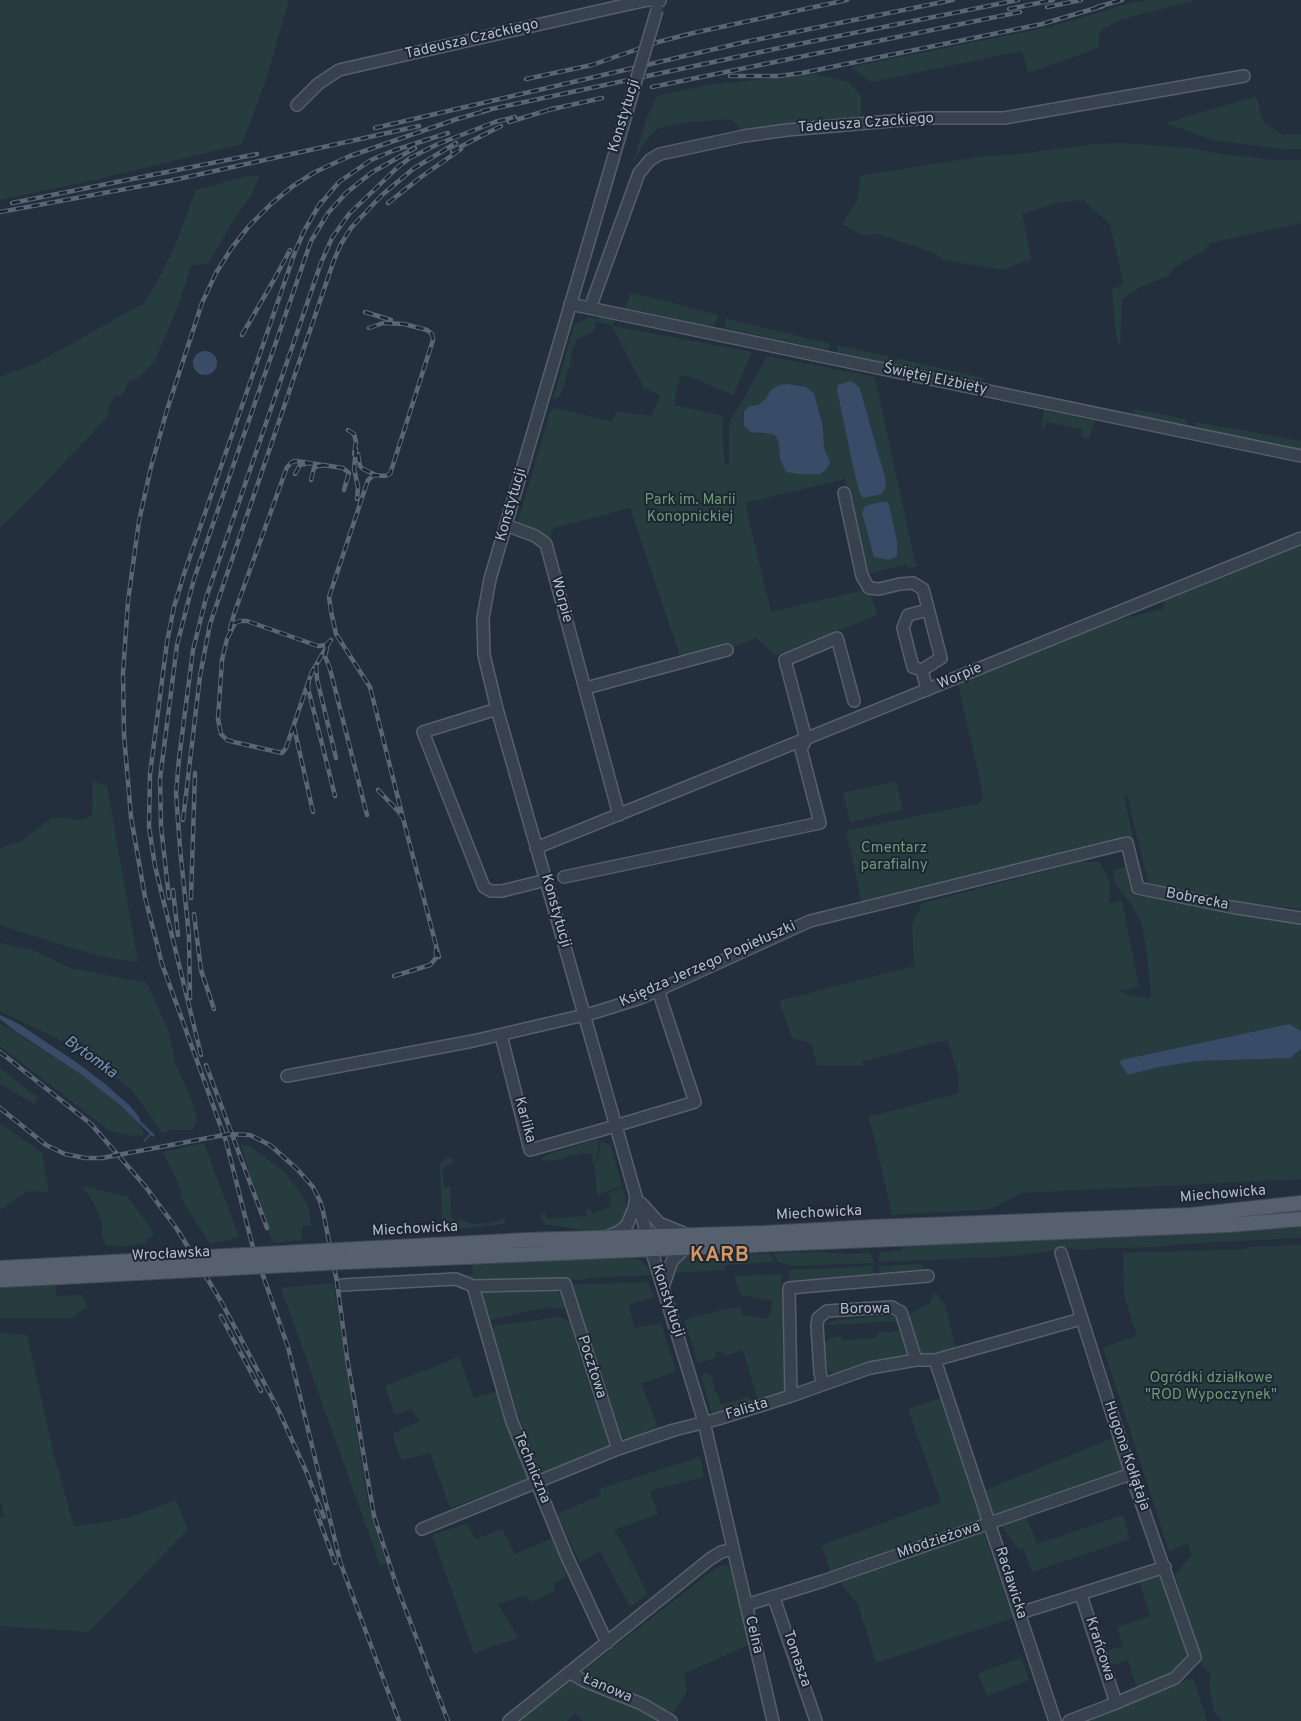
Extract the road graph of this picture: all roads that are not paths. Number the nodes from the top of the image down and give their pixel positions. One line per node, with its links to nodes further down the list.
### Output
1 (659, 4): 3 (street, Tadeusza Czackiego); 4 (street, Konstytucji, bridge)
2 (1244, 76): 5 (street, Tadeusza Czackiego)
3 (297, 105)
4 (570, 304): 5 (street, Świętej Elżbiety); 8 (street, Konstytucji)
5 (590, 308): 6 (street, Świętej Elżbiety)
6 (1301, 456)
7 (844, 493): 10 (street)
8 (506, 524): 13 (street, Worpie); 16 (street, Konstytucji)
9 (1301, 538): 14 (street, Worpie)
10 (928, 610): 12 (street); 12 (street)
11 (727, 650): 13 (street)
12 (922, 670): 14 (street)
13 (586, 688): 18 (street, Worpie)
14 (927, 690): 17 (street, Worpie)
15 (854, 701): 17 (street)
16 (498, 709): 20 (street, Konstytucji); 22 (street)
17 (806, 739): 18 (street, Worpie); 21 (street)
18 (619, 814): 20 (street, Worpie)
19 (1127, 843): 23 (street, Bobrecka); 24 (street, Księdza Jerzego Popiełuszki)
20 (536, 848): 22 (street, Konstytucji)
21 (564, 877)
22 (546, 880): 25 (street, Konstytucji)
23 (1301, 918)
24 (658, 990): 25 (street, Księdza Jerzego Popiełuszki); 28 (street, Karlika)
25 (585, 1016): 26 (street, Księdza Jerzego Popiełuszki); 28 (street, Konstytucji)
26 (502, 1035): 27 (street, Księdza Jerzego Popiełuszki); 28 (street, Karlika)
27 (287, 1076)
28 (616, 1125): 29 (street, Konstytucji)
29 (636, 1195): 32 (street); 33 (street); 34 (street, Konstytucji)
30 (1301, 1203): 33 (main road, Miechowicka)
31 (1301, 1219): 33 (main road, Miechowicka)
32 (599, 1238): 34 (main road, Miechowicka); 36 (main road, Miechowicka)
33 (687, 1241): 34 (main road, Miechowicka); 43 (street)
34 (649, 1243): 36 (main road, Miechowicka); 43 (street, Konstytucji)
35 (1061, 1252): 44 (street, Hugona Kołłątaja)
36 (342, 1256): 38 (main road, Wrocławska, bridge)
37 (0, 1268): 38 (main road, Wrocławska)
38 (59, 1271): 40 (main road, Wrocławska)
39 (928, 1276): 48 (street)
40 (0, 1280)
41 (342, 1285): 42 (street)
42 (472, 1286): 50 (street, Pocztowa); 52 (street, Techniczna)
43 (663, 1287): 49 (street, Konstytucji)
44 (1081, 1319): 46 (street, Falista); 51 (street, Hugona Kołłątaja)
45 (916, 1360): 46 (street, Falista); 47 (street, Falista); 47 (street, Borowa)
46 (935, 1360): 53 (street, Racławicka)
47 (823, 1384): 48 (street, Falista)
48 (791, 1396): 49 (street, Falista)
49 (704, 1422): 50 (street, Falista); 55 (street, Konstytucji)
50 (618, 1449): 52 (street, Falista)
51 (1131, 1474): 53 (street, Młodzieżowa); 56 (street, Hugona Kołłątaja)
52 (538, 1482): 54 (street, Falista); 61 (street, Techniczna)
53 (990, 1523): 58 (street, Młodzieżowa); 60 (street, Racławicka)
54 (422, 1529)
55 (733, 1549): 59 (street, Celna); 61 (street)
56 (1165, 1567): 57 (street); 63 (street, Hugona Kołłątaja)
57 (1081, 1595): 60 (street); 63 (street, Krańcowa)
58 (774, 1598): 59 (street, Młodzieżowa); 67 (street, Tomasza)
59 (746, 1605): 66 (street, Celna)
60 (1020, 1613): 68 (street, Racławicka)
61 (607, 1643): 62 (street)
62 (569, 1672): 64 (street); 65 (street, Łanowa)
63 (1116, 1704): 69 (street)
64 (509, 1721)
65 (671, 1721)
66 (773, 1721)
67 (816, 1721)
68 (1055, 1721)
69 (1069, 1721)

